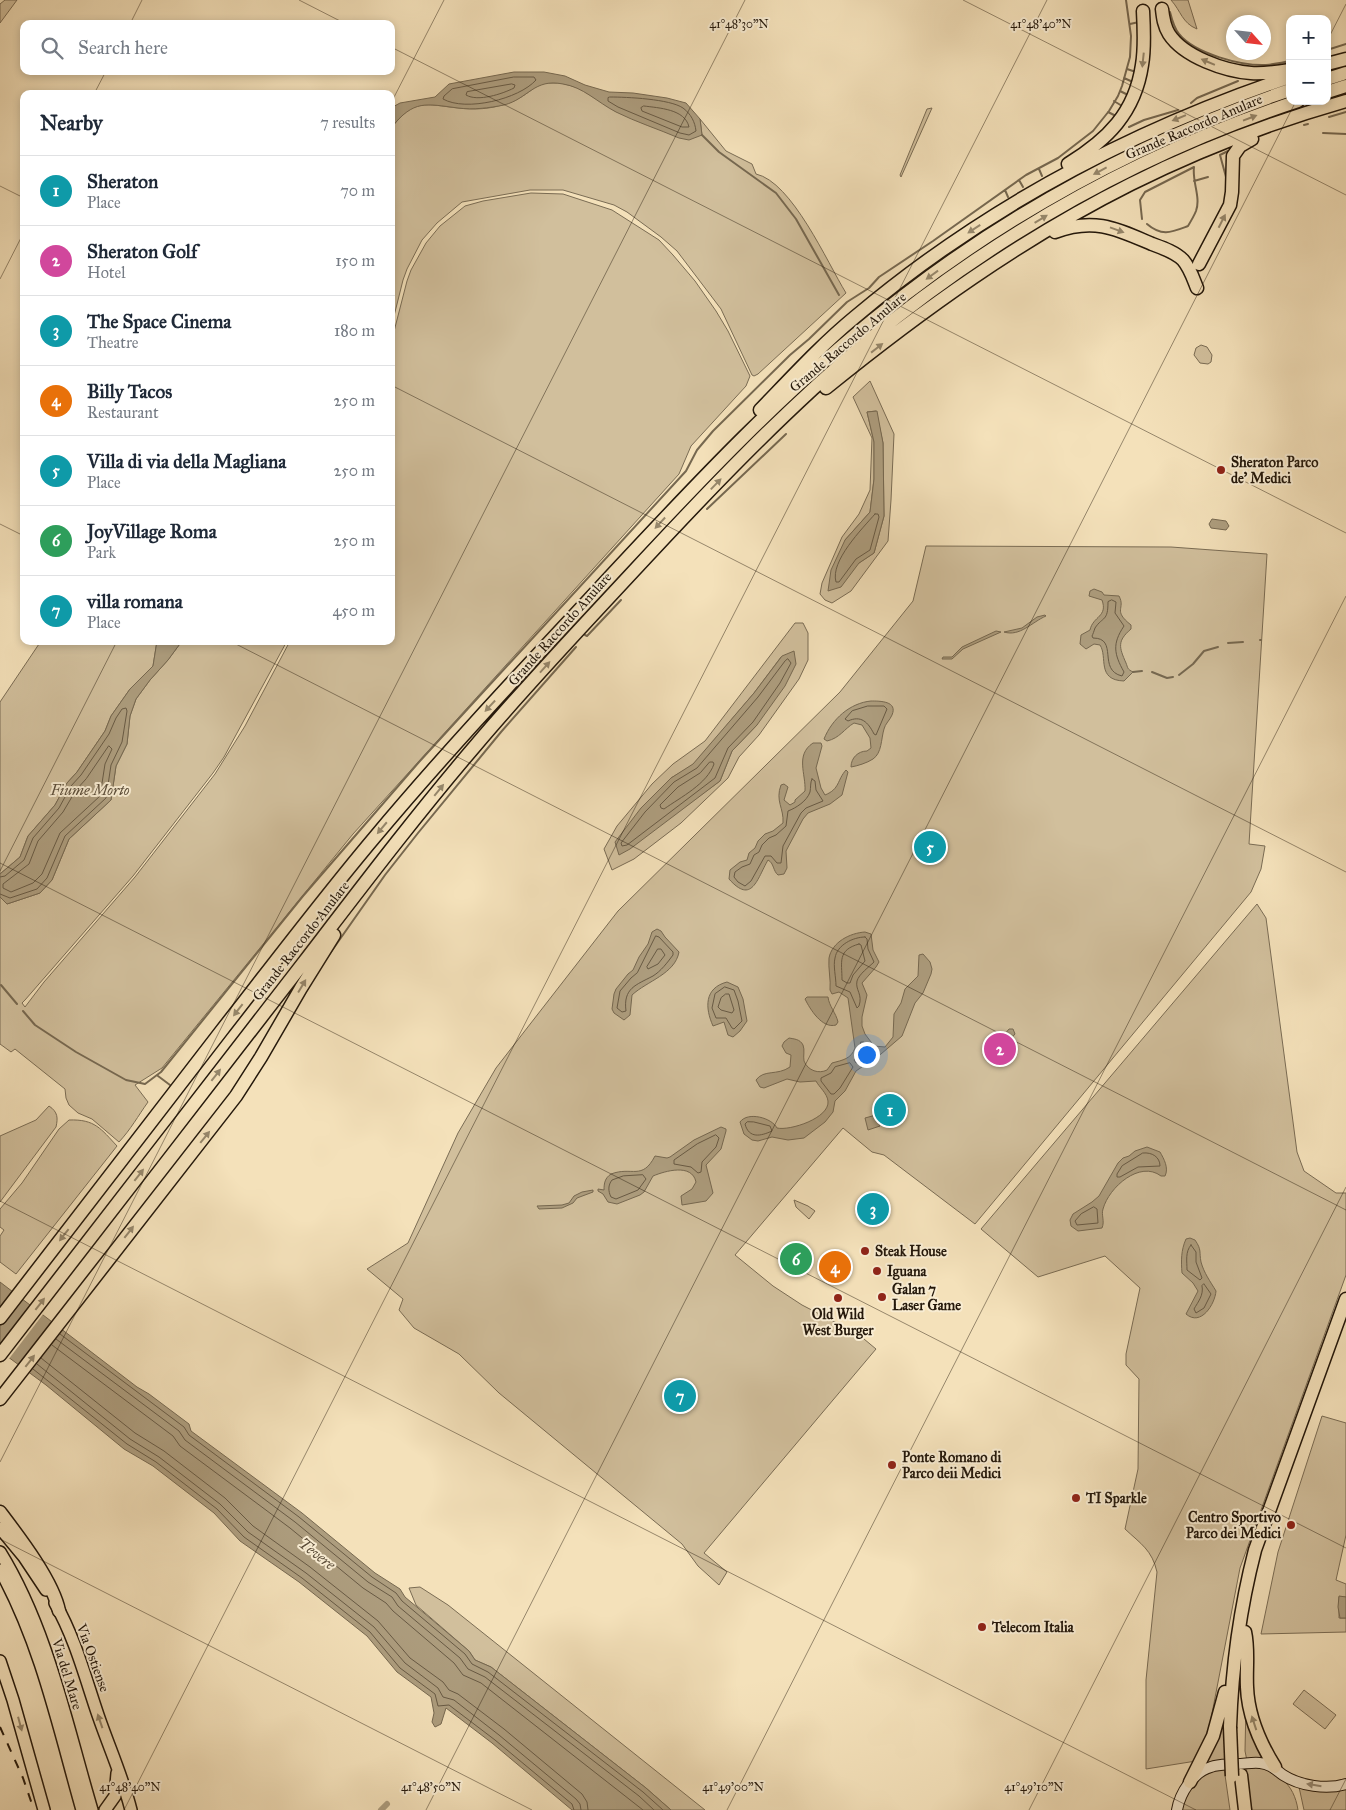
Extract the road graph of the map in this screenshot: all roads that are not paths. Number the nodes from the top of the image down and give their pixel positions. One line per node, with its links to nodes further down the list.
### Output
1 (1162, 9): 5 (highway, one-way to 1)
2 (1143, 11): 15 (highway, one-way to 15)
3 (1346, 59): 4 (highway)
4 (1331, 63)
5 (1286, 71)
6 (1346, 73): 8 (highway)
7 (1286, 78): 15 (highway, Grande Raccordo Anulare, one-way to 15)
8 (1331, 78)
9 (1346, 86): 10 (highway)
10 (1331, 91)
11 (1286, 92): 20 (highway, Grande Raccordo Anulare, one-way to 20)
12 (1346, 101): 14 (highway, Grande Raccordo Anulare)
13 (1287, 105): 19 (highway, Grande Raccordo Anulare, one-way to 13)
14 (1320, 108): 16 (highway, Grande Raccordo Anulare); 17 (highway, one-way to 14)
15 (1000, 212): 20 (highway, Grande Raccordo Anulare, one-way to 20)
16 (1006, 256): 18 (highway, one-way to 18); 19 (highway, Grande Raccordo Anulare, one-way to 16)
17 (1199, 264)
18 (1197, 288)
19 (768, 431): 21 (highway, Grande Raccordo Anulare, one-way to 19)
20 (694, 488): 23 (highway, Grande Raccordo Anulare, one-way to 23)
21 (365, 883): 25 (highway, Grande Raccordo Anulare, one-way to 21); 26 (highway, one-way to 21)
22 (1346, 1299): 33 (highway)
23 (0, 1318)
24 (1346, 1322): 32 (highway)
25 (0, 1355)
26 (0, 1400)
27 (0, 1512): 31 (highway)
28 (0, 1528): 31 (main road, Via Ostiense)
29 (0, 1552): 46 (main road, Via del Mare)
30 (0, 1570): 45 (main road, Via del Mare)
31 (60, 1611): 36 (main road, Via Ostiense, one-way to 31)
32 (1245, 1632): 35 (highway); 37 (highway, one-way to 32)
33 (1234, 1656): 35 (highway); 39 (highway)
34 (0, 1661): 42 (main road, one-way to 42)
35 (1234, 1727): 38 (highway)
36 (117, 1767): 41 (main road, Via Ostiense); 47 (main road)
37 (1279, 1771): 39 (street); 40 (street, one-way to 37)
38 (1236, 1776): 51 (highway); 52 (highway)
39 (1190, 1782): 50 (street)
40 (1346, 1784)
41 (126, 1788): 48 (main road); 49 (street, Via Ostiense)
42 (40, 1796): 43 (main road); 44 (main road)
43 (44, 1810)
44 (48, 1810)
45 (82, 1810)
46 (92, 1810)
47 (105, 1810)
48 (131, 1810)
49 (135, 1810)
50 (1177, 1810)
51 (1237, 1810)
52 (1245, 1810)

